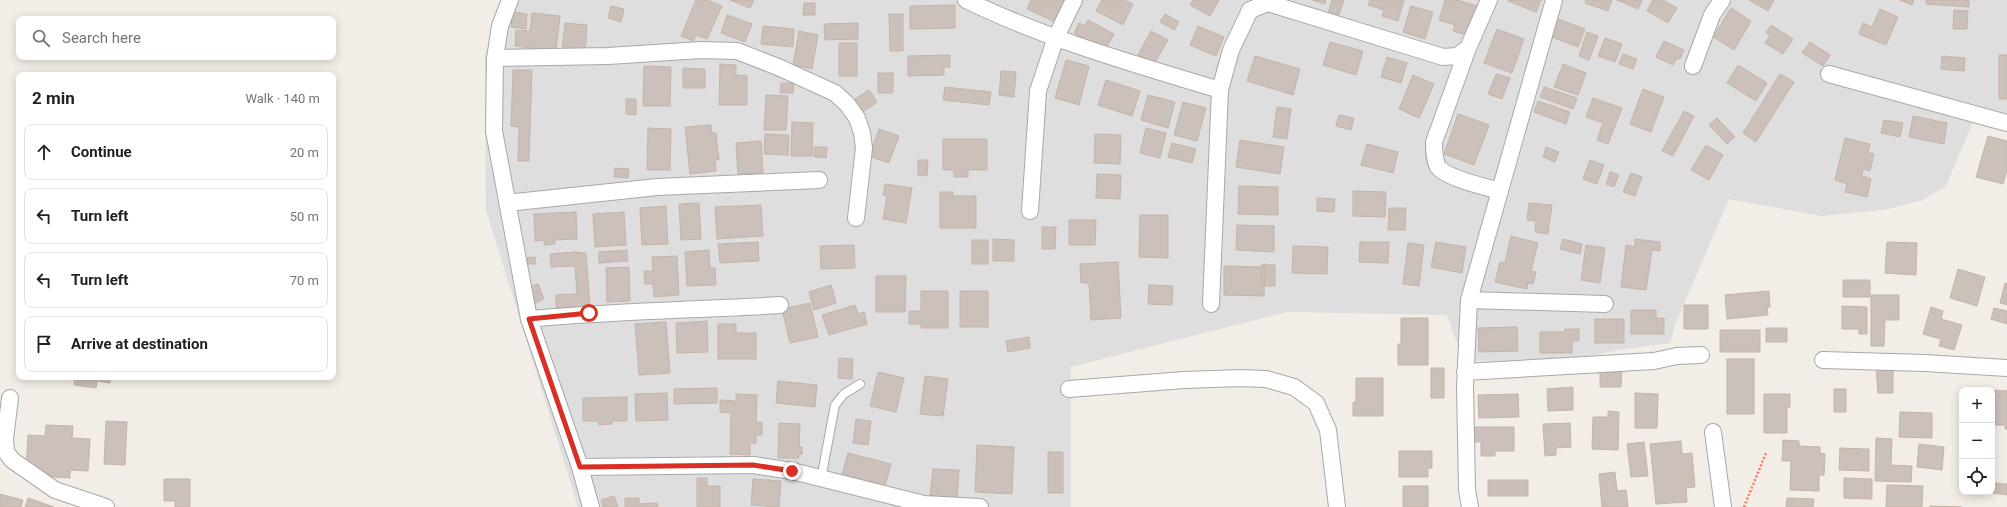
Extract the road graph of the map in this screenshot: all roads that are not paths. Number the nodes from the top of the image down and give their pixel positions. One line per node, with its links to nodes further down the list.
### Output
1 (510, 0): 9 (street)
2 (966, 0): 7 (street)
3 (1074, 0): 7 (street)
4 (1489, 0): 8 (street)
5 (1554, 0): 15 (street)
6 (1722, 0): 10 (street)
7 (1056, 37): 12 (street); 17 (street)
8 (1468, 48): 12 (street); 15 (street)
9 (495, 58): 16 (street); 18 (street)
10 (1693, 66)
11 (1829, 74): 13 (street)
12 (1220, 90): 20 (street)
13 (2007, 123)
14 (819, 180): 16 (street)
15 (1500, 191): 19 (street)
16 (507, 203): 23 (street)
17 (1030, 211)
18 (856, 218)
19 (1470, 300): 21 (street); 27 (street)
20 (1211, 304)
21 (1605, 304)
22 (780, 305): 23 (street)
23 (529, 319): 32 (street)
24 (1701, 355): 27 (street)
25 (1823, 360): 26 (street)
26 (2007, 368)
27 (1465, 372): 38 (street)
28 (860, 384): 33 (lane)
29 (1069, 389): 37 (street)
30 (10, 398): 34 (street)
31 (1713, 432): 39 (street)
32 (580, 467): 33 (street); 35 (street)
33 (821, 479): 36 (street)
34 (106, 507)
35 (591, 507)
36 (980, 507)
37 (1337, 507)
38 (1470, 507)
39 (1723, 507)

